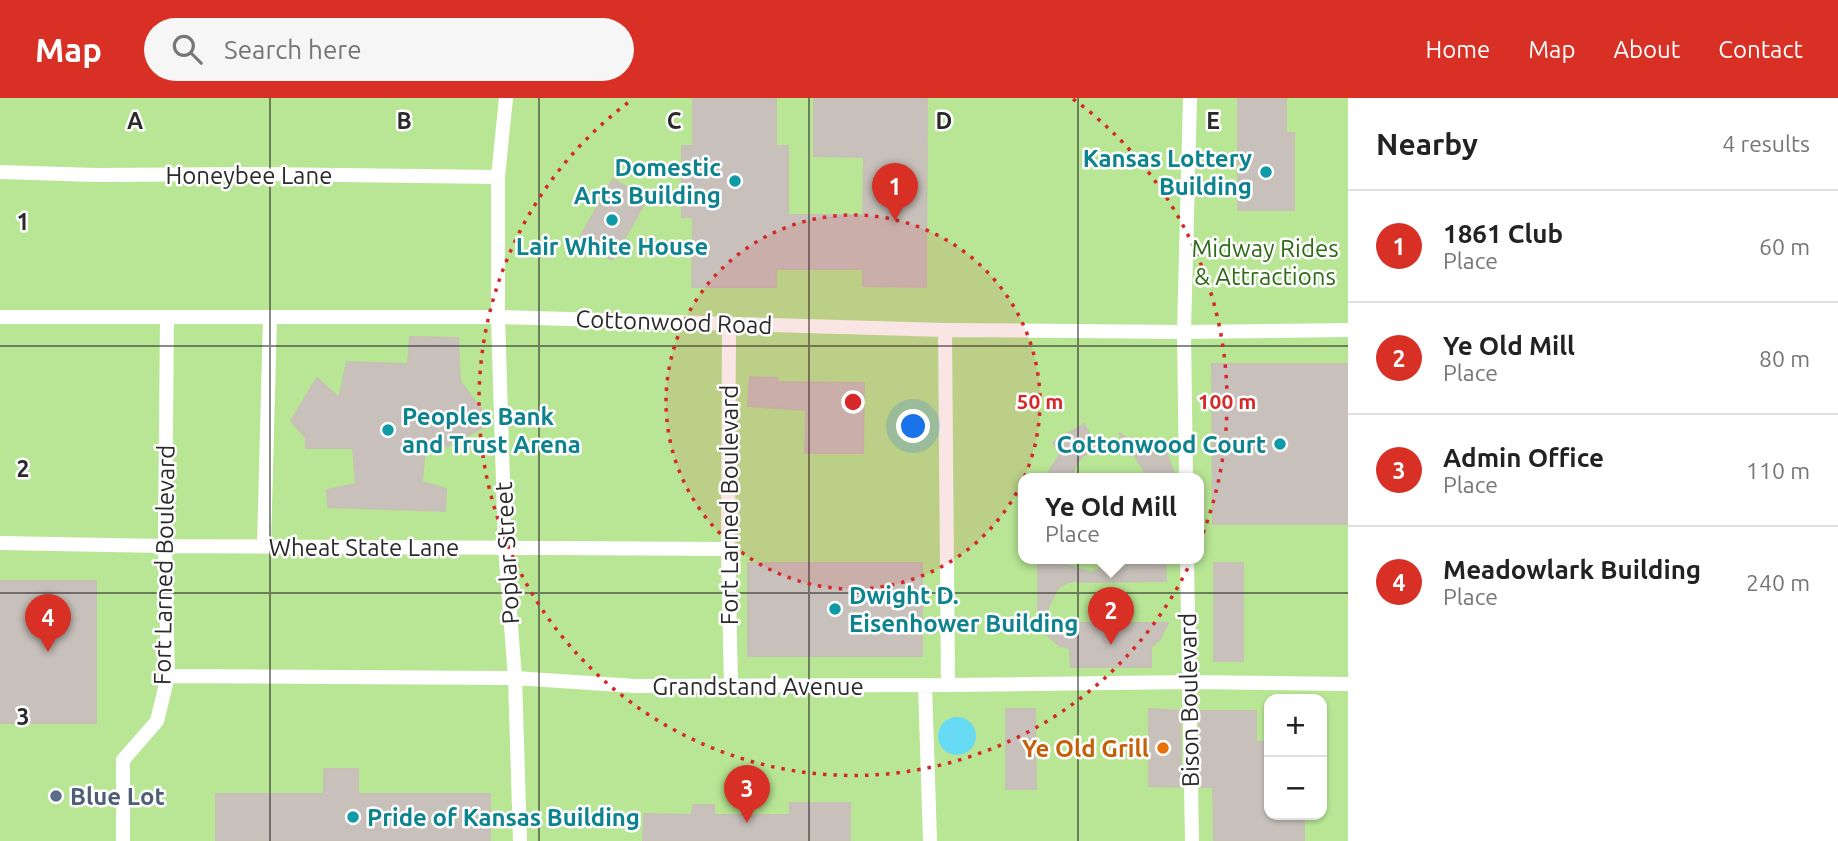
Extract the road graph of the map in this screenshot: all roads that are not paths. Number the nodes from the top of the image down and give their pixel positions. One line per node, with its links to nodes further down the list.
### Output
1 (506, 98): 4 (lane, Poplar Street)
2 (1190, 98): 12 (lane)
3 (0, 172): 4 (lane, Honeybee Lane)
4 (498, 177): 8 (lane, Poplar Street)
5 (0, 317): 6 (lane, Cottonwood Road)
6 (167, 317): 7 (lane, Cottonwood Road); 15 (lane, Fort Larned Boulevard)
7 (270, 317): 8 (lane, Cottonwood Road); 16 (lane)
8 (498, 317): 9 (lane, Cottonwood Road); 17 (lane, Poplar Street)
9 (729, 324): 10 (lane, Cottonwood Road); 18 (lane, Fort Larned Boulevard)
10 (945, 330): 12 (lane, Cottonwood Road); 25 (lane)
11 (1348, 330): 12 (lane, Cottonwood Road)
12 (1184, 331): 13 (lane)
13 (1186, 473)
14 (0, 543): 15 (lane, Wheat State Lane)
15 (165, 546): 16 (lane, Wheat State Lane); 20 (lane, Fort Larned Boulevard)
16 (264, 546): 17 (lane, Wheat State Lane)
17 (505, 548): 18 (lane, Wheat State Lane); 21 (lane, Poplar Street)
18 (728, 549): 26 (lane, Fort Larned Boulevard)
19 (1187, 564): 22 (lane, Bison Boulevard)
20 (167, 676): 21 (lane, Grandstand Avenue); 27 (lane, Fort Larned Boulevard)
21 (515, 678): 26 (lane, Grandstand Avenue); 28 (lane, Poplar Street)
22 (1189, 682): 23 (lane, Grandstand Avenue); 25 (lane, Grandstand Avenue); 30 (lane, Bison Boulevard)
23 (1348, 684)
24 (925, 685): 25 (lane, Grandstand Avenue); 26 (lane, Grandstand Avenue); 29 (lane)
25 (948, 685)
26 (731, 686)
27 (124, 841)
28 (520, 841)
29 (930, 841)
30 (1192, 841)

